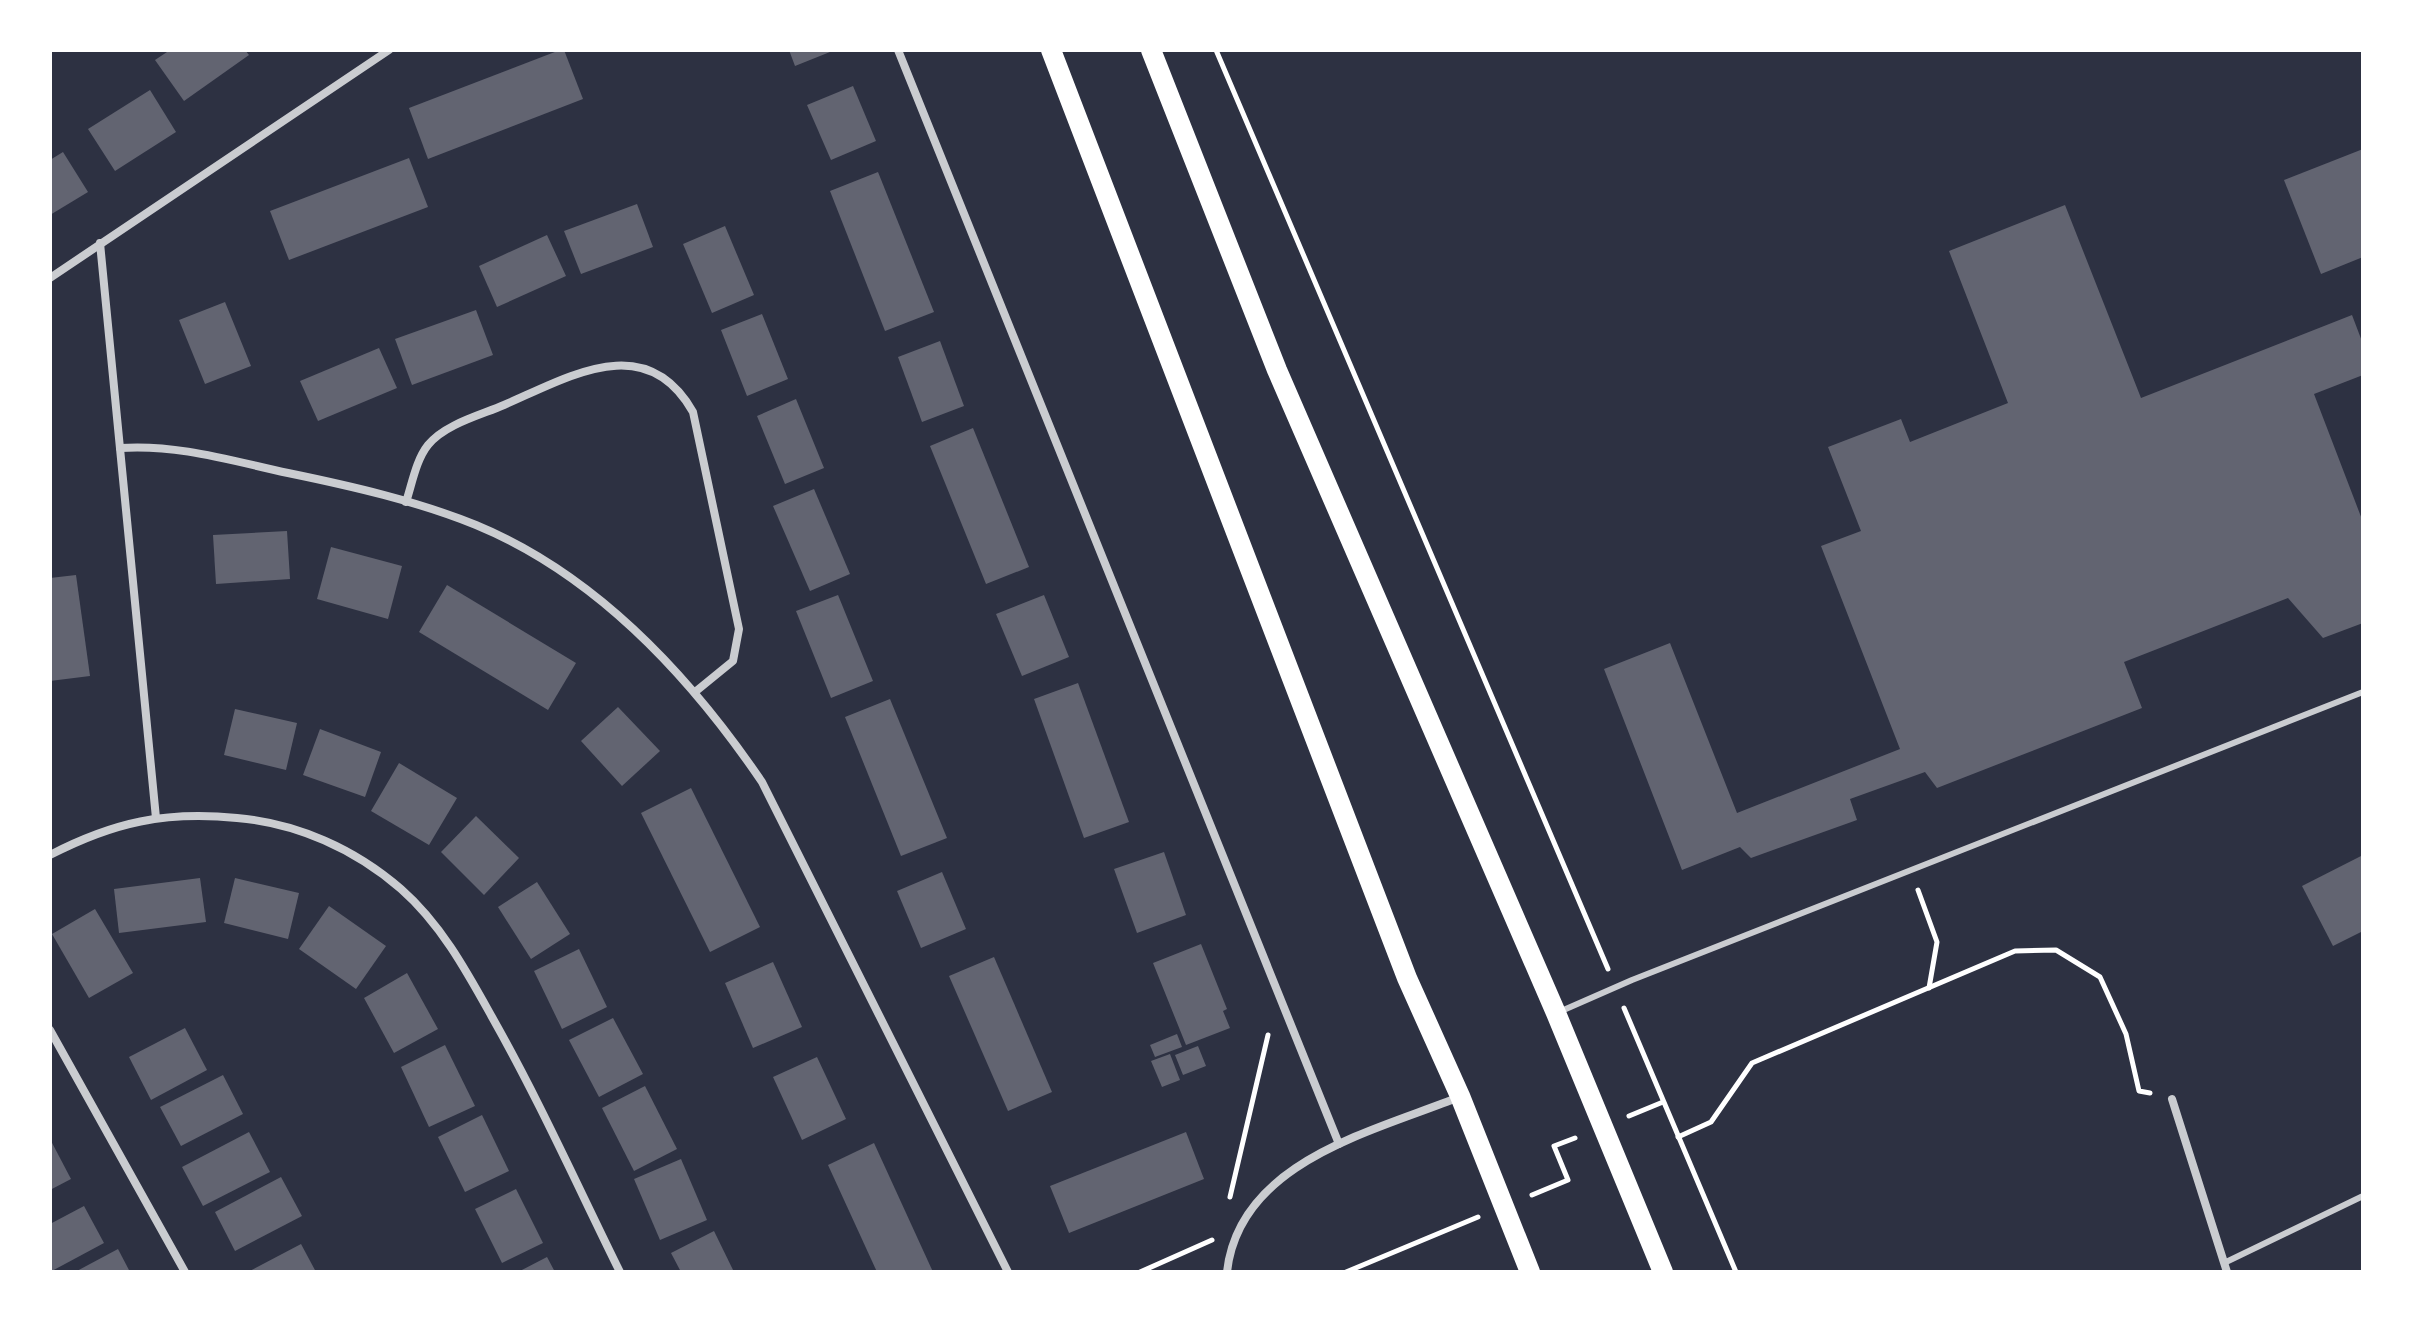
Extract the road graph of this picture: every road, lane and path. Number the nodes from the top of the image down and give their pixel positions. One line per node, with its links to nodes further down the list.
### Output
1 (389, 50): 6 (street)
2 (898, 50): 17 (street)
3 (1051, 50): 20 (main road)
4 (1151, 50): 18 (main road)
5 (1216, 50): 12 (path)
6 (100, 243): 7 (street); 8 (street)
7 (50, 278)
8 (120, 448): 9 (street); 13 (street)
9 (406, 502): 10 (street); 10 (street)
10 (695, 692): 33 (street)
11 (2363, 692): 15 (lane)
12 (1504, 724)
13 (156, 818): 14 (street); 32 (street)
14 (50, 855)
15 (1909, 870): 16 (path); 18 (lane)
16 (1929, 989): 21 (path); 23 (path)
17 (1278, 993): 24 (street); 27 (path)
18 (1556, 1013): 38 (main road)
19 (50, 1030): 31 (street)
20 (1460, 1096): 24 (street); 37 (main road)
21 (2172, 1099): 30 (street)
22 (1588, 1132): 25 (path)
23 (1678, 1137)
24 (1339, 1144): 35 (street)
25 (1537, 1193)
26 (2363, 1196): 30 (lane)
27 (1229, 1199)
28 (1462, 1224): 36 (path)
29 (1221, 1235): 34 (path)
30 (2226, 1268)
31 (185, 1272)
32 (620, 1272)
33 (1008, 1272)
34 (1140, 1272)
35 (1227, 1272)
36 (1346, 1272)
37 (1530, 1272)
38 (1663, 1272)

